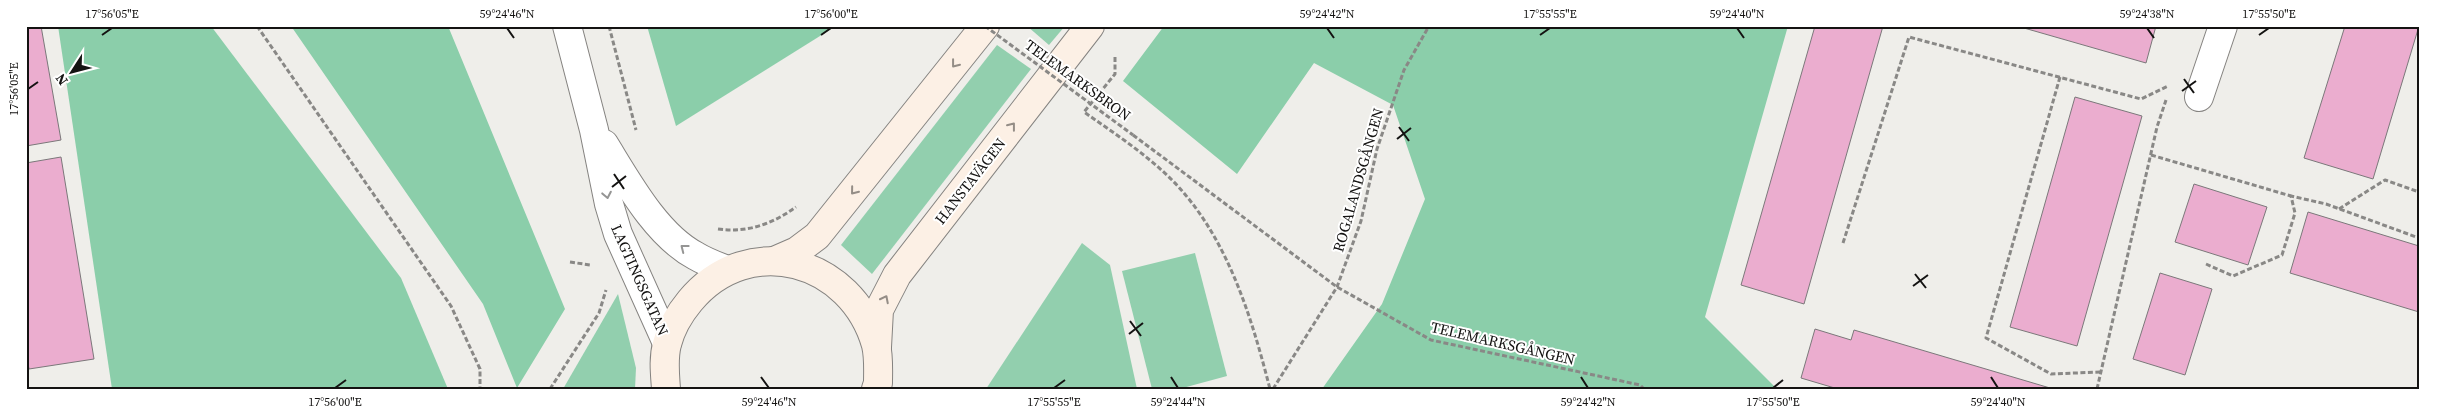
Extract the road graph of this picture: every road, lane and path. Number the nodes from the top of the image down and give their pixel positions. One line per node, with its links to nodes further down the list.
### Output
1 (257, 26): 30 (path)
2 (567, 26): 11 (street, LAGTINGSGATAN)
3 (609, 26): 12 (path)
4 (985, 26): 21 (main road, one-way to 21); 26 (path, TELEMARKSBRON, bridge)
5 (1090, 26): 28 (main road, HANSTAVÄGEN, one-way to 5)
6 (1429, 26): 26 (path, ROGALANDSGÅNGEN)
7 (2223, 26): 10 (street)
8 (1115, 57): 33 (path)
9 (2060, 78): 13 (path); 20 (path); 29 (path)
10 (2199, 97)
11 (594, 130): 25 (street, LAGTINGSGATAN, one-way to 11); 27 (street, LAGTINGSGATAN, one-way to 27)
12 (639, 137)
13 (2151, 155): 15 (path); 29 (path)
14 (2419, 192): 17 (path)
15 (2291, 196): 17 (path); 23 (path)
16 (802, 204): 18 (path)
17 (2339, 209): 19 (path)
18 (714, 228)
19 (2419, 238)
20 (1843, 242)
21 (774, 261): 25 (main road); 28 (main road)
22 (570, 262): 24 (path)
23 (2206, 264)
24 (590, 265)
25 (727, 270): 27 (main road)
26 (1337, 287): 33 (path, ROGALANDSGÅNGEN); 34 (path, TELEMARKSGÅNGEN)
27 (667, 343): 31 (main road)
28 (877, 347): 32 (main road, HANSTAVÄGEN)
29 (2100, 372): 35 (path)
30 (480, 389)
31 (666, 389)
32 (876, 389)
33 (1271, 389)
34 (1644, 389)
35 (2096, 389)

